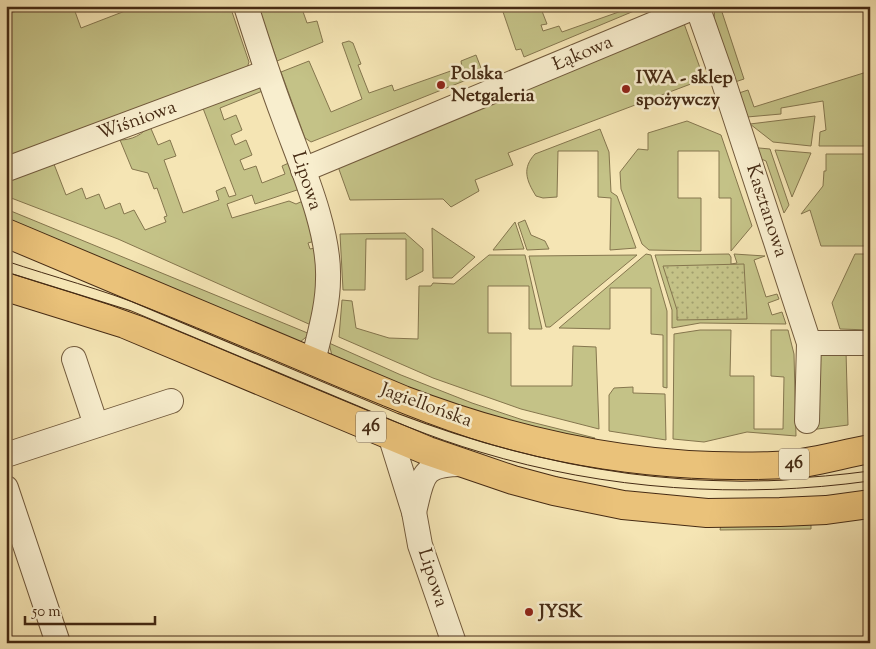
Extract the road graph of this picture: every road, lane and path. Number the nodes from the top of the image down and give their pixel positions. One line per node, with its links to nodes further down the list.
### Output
1 (246, 6): 3 (street, Lipowa)
2 (697, 6): 5 (street, Łąkowa); 8 (street, Kasztanowa)
3 (267, 72): 4 (street, Wiśniowa); 5 (street, Lipowa)
4 (7, 169)
5 (304, 170): 11 (street, Lipowa)
6 (6, 234): 11 (main road, Jagiellońska / 46)
7 (6, 287): 15 (main road, Jagiellońska / 46)
8 (809, 343): 9 (street); 13 (street, Kasztanowa)
9 (870, 343)
10 (74, 359): 14 (street)
11 (313, 362): 16 (main road, Jagiellońska / 46)
12 (171, 401): 14 (street)
13 (807, 421)
14 (96, 425): 17 (street)
15 (390, 435): 18 (main road, Jagiellońska / 46); 21 (street, Lipowa)
16 (870, 449)
17 (6, 455)
18 (462, 464): 20 (main road, Jagiellońska / 46); 21 (street, Lipowa)
19 (6, 488): 22 (street)
20 (870, 504)
21 (414, 512): 23 (street, Lipowa)
22 (58, 643)
23 (454, 643)

